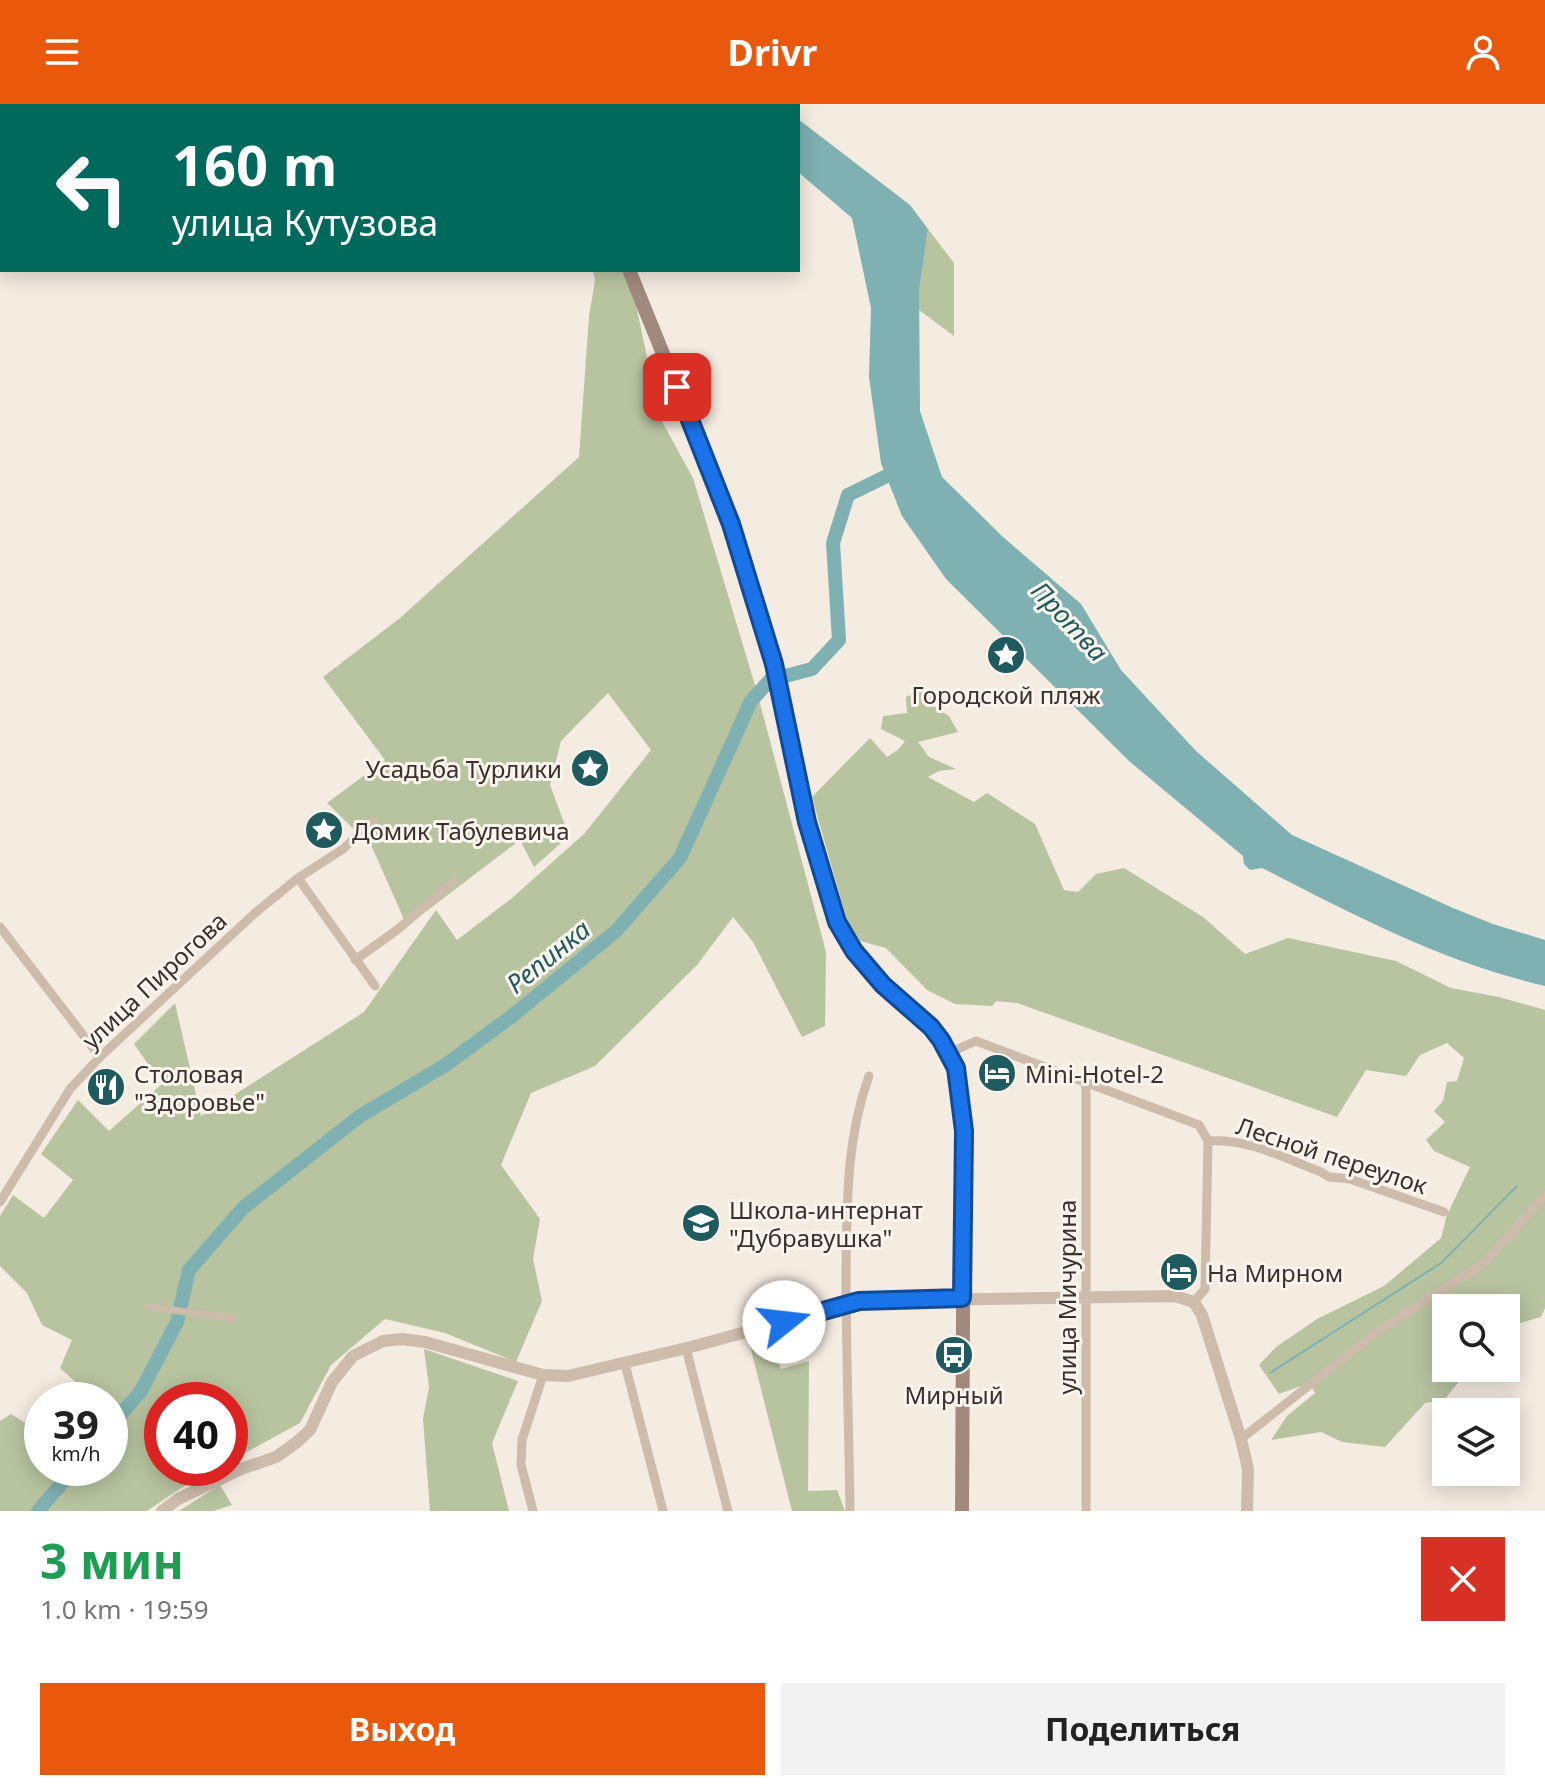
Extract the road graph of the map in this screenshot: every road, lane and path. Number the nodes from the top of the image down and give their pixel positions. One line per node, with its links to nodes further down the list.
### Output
1 (630, 272): 8 (main road)
2 (373, 821): 3 (street, улица Пирогова)
3 (298, 878): 6 (street); 9 (street, улица Пирогова)
4 (454, 881): 6 (street)
5 (1, 929): 9 (street)
6 (355, 960): 7 (street)
7 (375, 986)
8 (949, 1053): 11 (street, Лесной переулок); 17 (main road)
9 (100, 1057): 14 (street, улица Пирогова)
10 (869, 1076): 19 (street)
11 (1086, 1084): 12 (street, Лесной переулок); 16 (street, улица Мичурина)
12 (1208, 1141): 15 (street, Лесной переулок); 18 (street, Лесной переулок)
13 (1545, 1195): 25 (street)
14 (0, 1202)
15 (1444, 1212)
16 (1086, 1297): 17 (street); 18 (street); 32 (street, улица Мичурина)
17 (962, 1298): 19 (street); 31 (main road)
18 (1194, 1302): 25 (street)
19 (846, 1305): 22 (street); 30 (street)
20 (149, 1307): 21 (street)
21 (234, 1318)
22 (686, 1348): 23 (street); 29 (street)
23 (625, 1364): 24 (street); 28 (street)
24 (543, 1375): 26 (street); 27 (street)
25 (1241, 1439): 33 (street)
26 (162, 1511)
27 (533, 1511)
28 (663, 1511)
29 (728, 1511)
30 (850, 1511)
31 (962, 1511)
32 (1086, 1511)
33 (1247, 1511)

